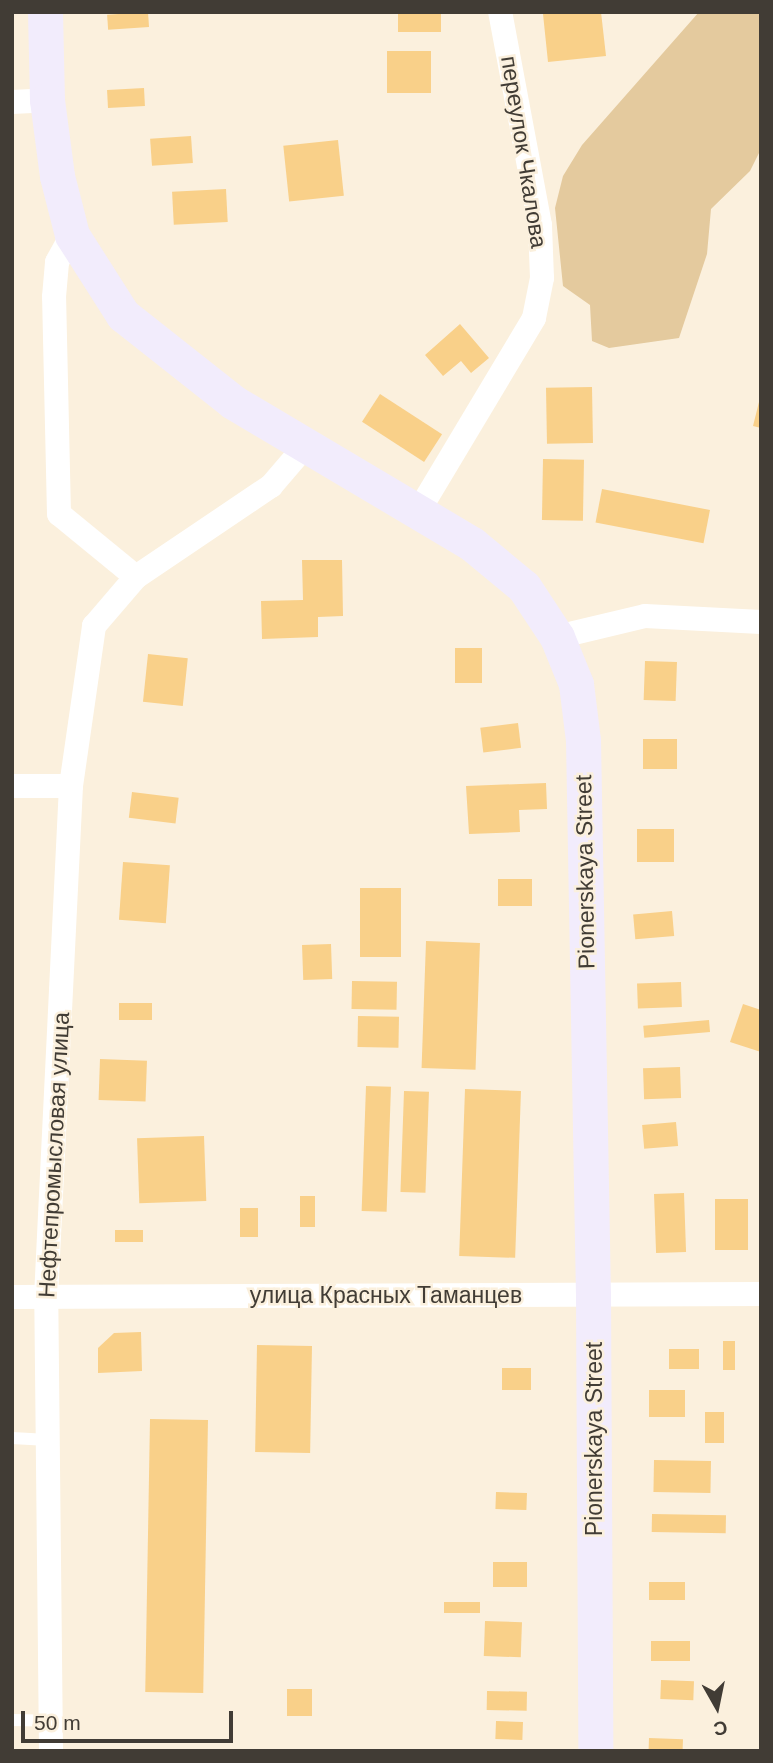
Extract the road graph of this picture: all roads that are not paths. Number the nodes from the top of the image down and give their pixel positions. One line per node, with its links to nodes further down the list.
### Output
1 (45, 12): 3 (main road)
2 (500, 12): 7 (street, переулок Чкалова)
3 (47, 100): 4 (street); 5 (main road)
4 (12, 102)
5 (72, 235): 6 (main road, Pionerskaya Street); 8 (street)
6 (307, 443): 7 (main road, Pionerskaya Street); 8 (street, Нефтепромысловая улица)
7 (418, 512): 10 (main road, Pionerskaya Street)
8 (136, 577): 12 (street, Нефтепромысловая улица)
9 (761, 621): 10 (street)
10 (556, 637): 13 (main road, Pionerskaya Street)
11 (12, 786): 12 (street)
12 (71, 786): 16 (street, Нефтепромысловая улица)
13 (593, 1294): 14 (street, улица Красных Таманцев); 16 (street, улица Красных Таманцев); 22 (main road, Pionerskaya Street)
14 (761, 1294)
15 (12, 1297): 16 (street, улица Красных Таманцев)
16 (46, 1297): 18 (street, Нефтепромысловая улица)
17 (12, 1438): 18 (lane)
18 (48, 1440): 20 (street, Нефтепромысловая улица)
19 (12, 1720): 20 (lane)
20 (51, 1721): 21 (street, Нефтепромысловая улица)
21 (51, 1751)
22 (595, 1751)

